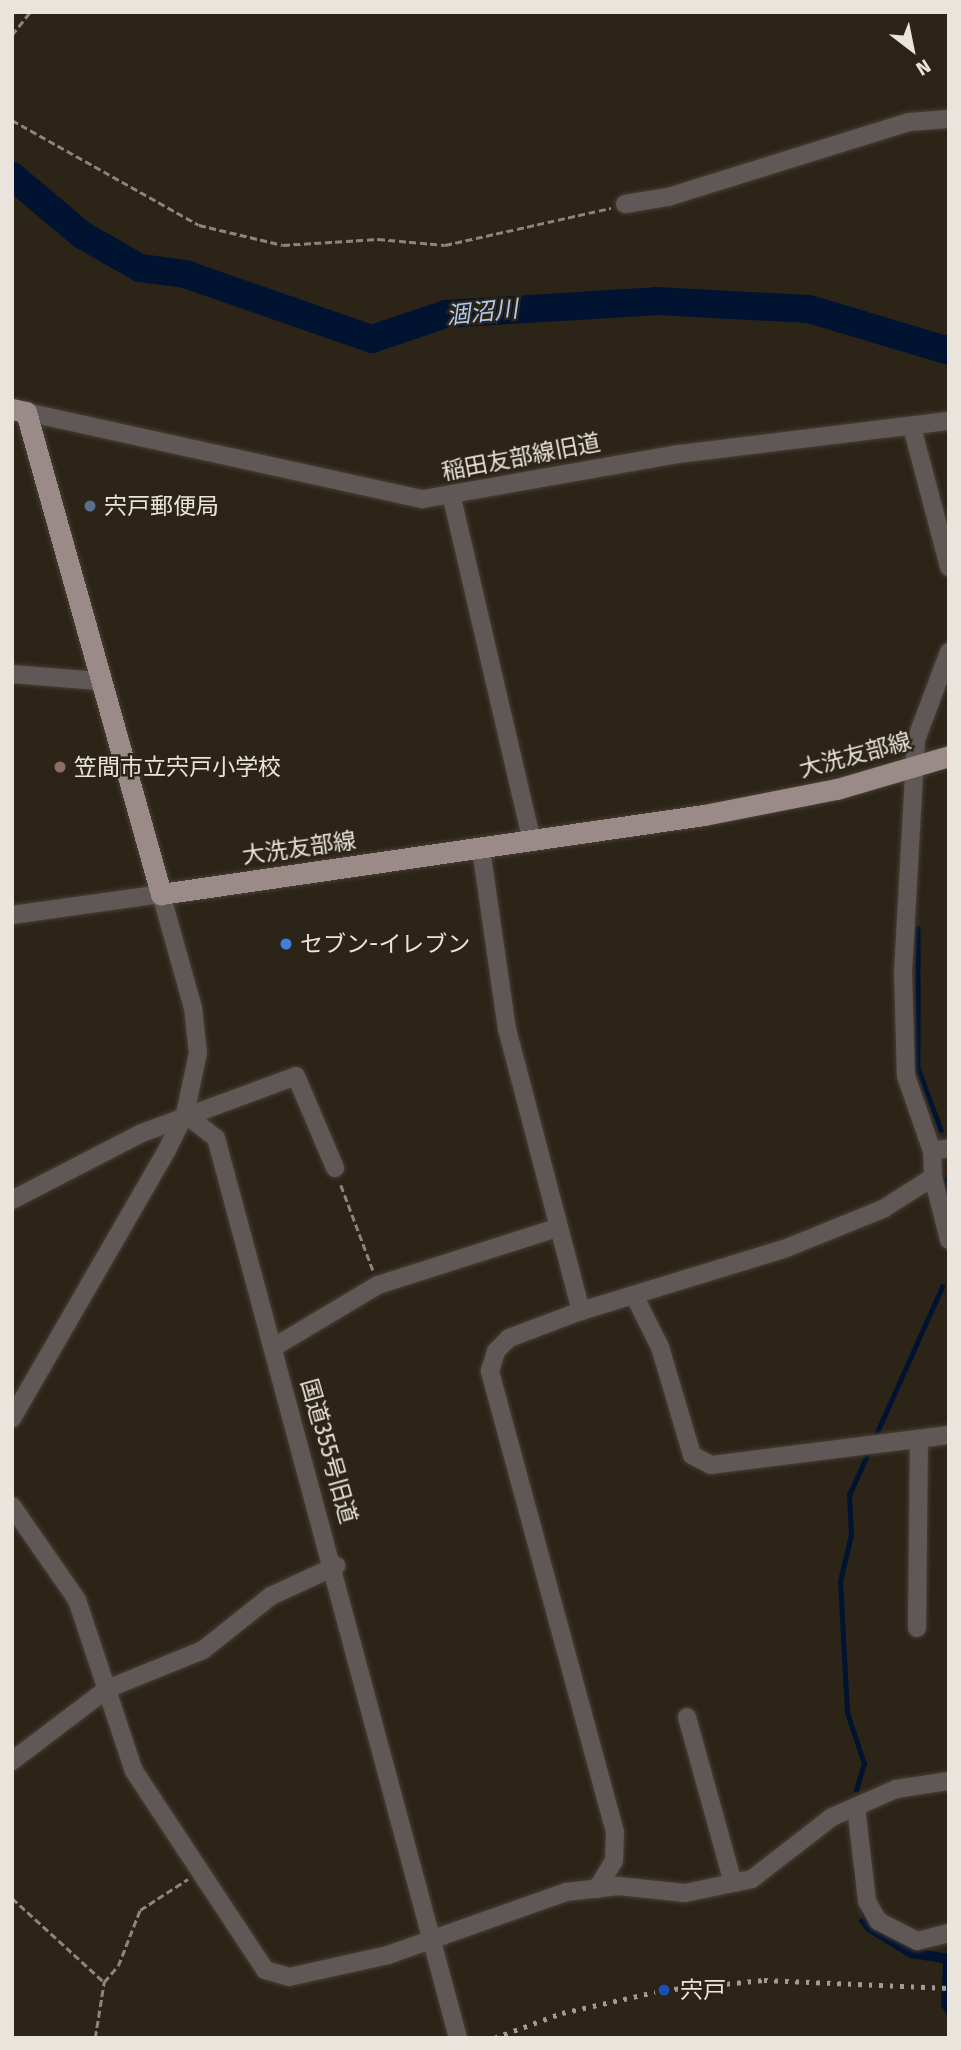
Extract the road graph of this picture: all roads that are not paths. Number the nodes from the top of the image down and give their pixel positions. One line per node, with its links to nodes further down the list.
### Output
1 (949, 119): 2 (street)
2 (625, 204)
3 (19, 411): 6 (street, 稲田友部線旧道); 10 (main road)
4 (949, 421): 5 (street, 稲田友部線旧道)
5 (912, 427): 6 (street, 稲田友部線旧道); 7 (street)
6 (452, 498): 13 (street)
7 (949, 567)
8 (949, 652): 12 (street)
9 (12, 674): 10 (street)
10 (98, 681): 15 (main road)
11 (949, 756): 12 (main road, 大洗友部線)
12 (914, 768): 13 (main road, 大洗友部線); 18 (street)
13 (532, 841): 14 (main road, 大洗友部線)
14 (481, 849): 15 (main road, 大洗友部線); 22 (street)
15 (161, 894): 16 (street); 17 (street)
16 (12, 915)
17 (185, 1114): 19 (street); 21 (street); 26 (street, 国道355号旧道); 27 (street)
18 (940, 1150): 20 (street)
19 (335, 1168)
20 (933, 1177): 23 (street); 24 (street)
21 (12, 1200)
22 (557, 1228): 25 (street); 26 (street)
23 (949, 1240)
24 (634, 1294): 25 (street); 29 (street)
25 (581, 1311): 39 (street)
26 (274, 1347): 31 (street, 国道355号旧道)
27 (12, 1418)
28 (949, 1435): 29 (street)
29 (919, 1438): 32 (street)
30 (12, 1506): 33 (street)
31 (336, 1566): 33 (street); 41 (street, 国道355号旧道)
32 (917, 1628)
33 (107, 1689): 35 (street); 41 (street)
34 (687, 1717): 38 (street)
35 (12, 1761)
36 (949, 1782): 37 (street)
37 (856, 1807): 38 (street); 40 (street)
38 (733, 1883): 39 (street)
39 (597, 1889): 41 (street)
40 (949, 1933)
41 (430, 1941): 42 (street, 国道355号旧道)
42 (458, 2038)

